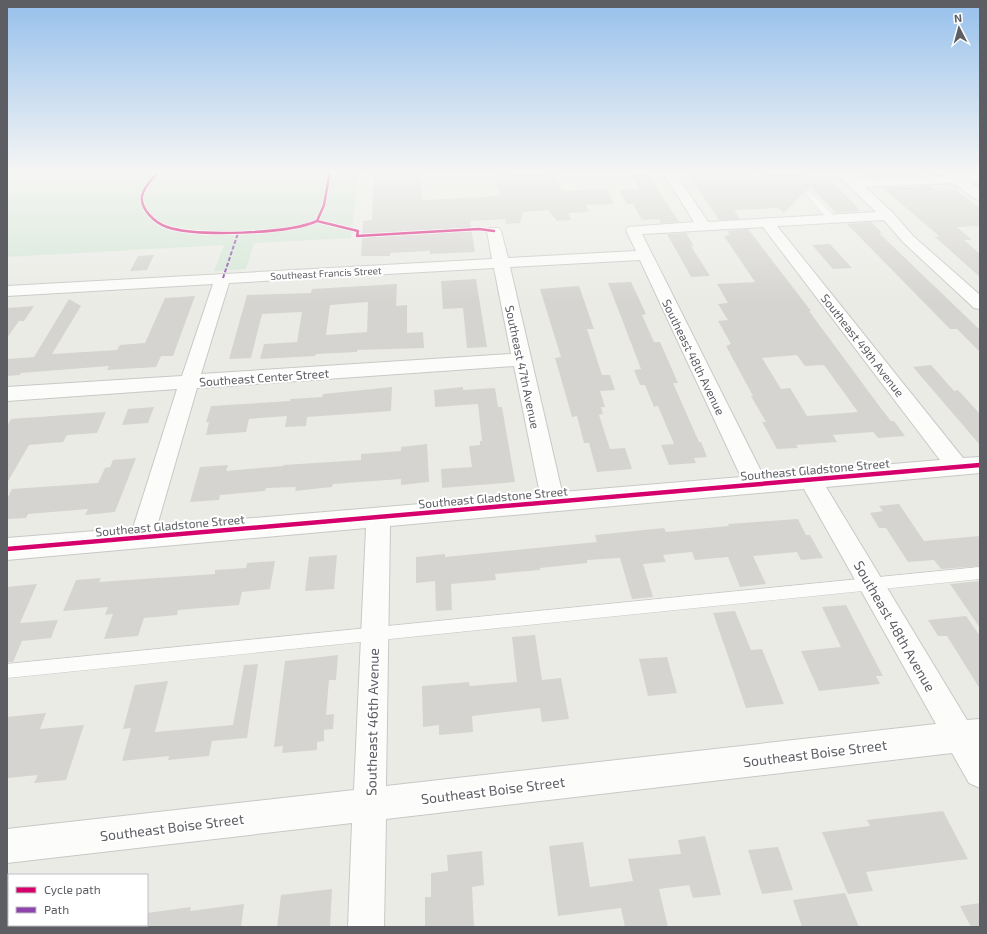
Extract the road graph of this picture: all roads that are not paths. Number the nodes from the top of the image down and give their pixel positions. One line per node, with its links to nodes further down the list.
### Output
1 (697, 215): 6 (street)
2 (828, 215): 4 (lane)
3 (888, 216): 4 (street); 12 (street)
4 (832, 219): 5 (street)
5 (767, 223): 6 (street); 16 (street, Southeast 49th Avenue)
6 (704, 226): 8 (street, Southeast 48th Avenue)
7 (494, 232): 9 (street, Southeast 47th Avenue)
8 (644, 255): 9 (street, Southeast Francis Street); 18 (street, Southeast 48th Avenue)
9 (500, 263): 10 (street, Southeast Francis Street); 13 (street, Southeast 47th Avenue)
10 (223, 278): 11 (street, Southeast Francis Street); 14 (street)
11 (7, 291)
12 (980, 304)
13 (522, 359): 14 (street, Southeast Center Street); 19 (street, Southeast 47th Avenue)
14 (189, 382): 15 (street, Southeast Center Street); 21 (street)
15 (7, 394)
16 (969, 466): 17 (street, Southeast Gladstone Street)
17 (810, 480): 18 (street, Southeast Gladstone Street); 24 (street, Southeast 48th Avenue)
18 (756, 484): 19 (street, Southeast Gladstone Street)
19 (553, 502): 20 (street, Southeast Gladstone Street)
20 (378, 517): 21 (street, Southeast Gladstone Street); 25 (street, Southeast 46th Avenue)
21 (142, 537): 22 (street, Southeast Gladstone Street)
22 (7, 549)
23 (980, 573): 24 (lane)
24 (870, 584): 25 (lane); 27 (street, Southeast 48th Avenue)
25 (374, 634): 26 (lane); 29 (street, Southeast 46th Avenue)
26 (7, 671)
27 (969, 735): 28 (street, Southeast 48th Avenue); 29 (street, Southeast Boise Street)
28 (980, 772)
29 (370, 804): 30 (street, Southeast Boise Street); 31 (street, Southeast 46th Avenue)
30 (7, 846)
31 (366, 927)

